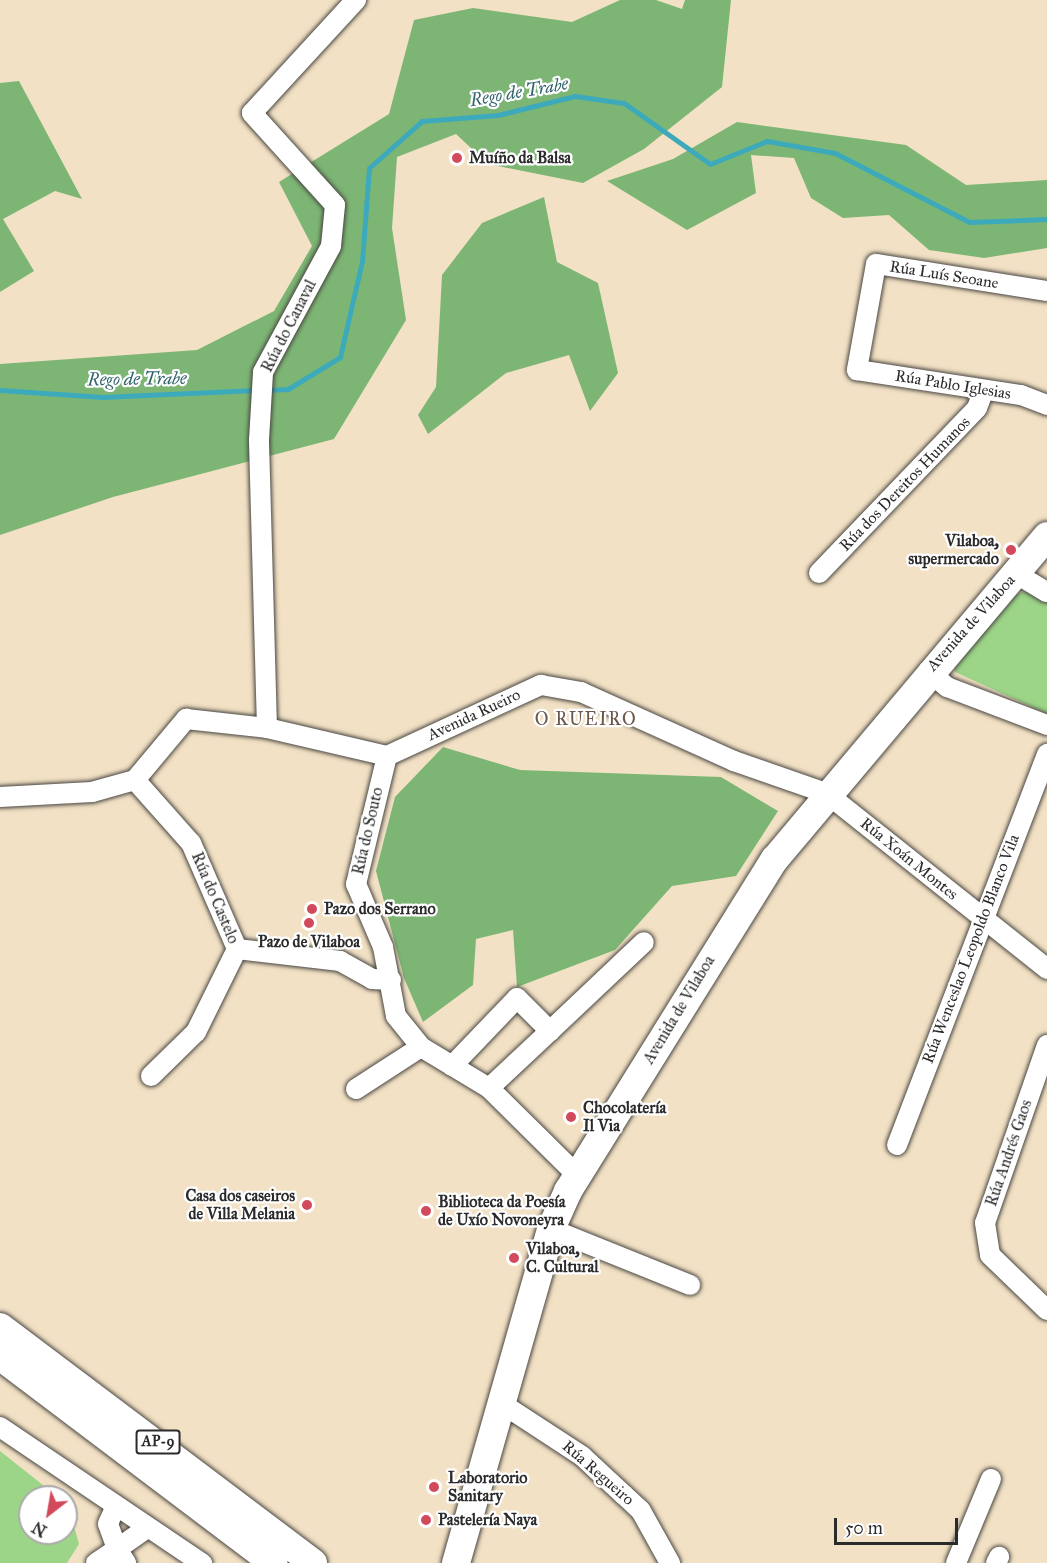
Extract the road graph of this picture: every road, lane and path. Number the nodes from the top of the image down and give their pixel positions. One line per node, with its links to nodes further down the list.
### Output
1 (356, 0): 12 (street, Rúa do Canaval)
2 (1047, 291): 3 (street, Rúa Luís Seoane)
3 (857, 370): 4 (street, Rúa Pablo Iglesias)
4 (984, 390): 5 (street, Rúa Pablo Iglesias); 7 (street, Rúa dos Dereitos Humanos)
5 (1047, 405)
6 (1047, 536): 8 (highway, Avenida de Vilaboa)
7 (819, 573)
8 (1015, 573): 9 (street); 10 (highway, Avenida de Vilaboa)
9 (1047, 592)
10 (928, 671): 11 (street); 16 (highway, Avenida de Vilaboa)
11 (1047, 725)
12 (267, 728): 14 (street); 15 (street)
13 (1047, 754): 18 (street, Rúa Wenceslao Leopoldo Blanco Vila)
14 (387, 756): 16 (street, Avenida Rueiro); 22 (street, Rúa do Souto)
15 (135, 780): 17 (street); 20 (street, Rúa do Castelo)
16 (826, 794): 18 (street, Rúa Xoán Montes); 32 (highway, Avenida de Vilaboa)
17 (0, 797)
18 (982, 918): 21 (street, Rúa Xoán Montes); 31 (street, Rúa Wenceslao Leopoldo Blanco Vila)
19 (644, 942): 23 (street)
20 (237, 949): 22 (street, Rúa do Castelo); 27 (street)
21 (1047, 969)
22 (392, 980): 25 (street, Rúa do Souto)
23 (550, 1031): 26 (street); 29 (street)
24 (1047, 1045): 28 (street, Rúa Andrés Gaos)
25 (421, 1047): 26 (street, Rúa do Souto); 30 (street)
26 (452, 1066): 29 (street, Rúa do Souto)
27 (151, 1076)
28 (1042, 1076): 35 (street, Rúa Andrés Gaos)
29 (489, 1088): 32 (street, Rúa do Souto)
30 (356, 1089)
31 (897, 1145)
32 (578, 1176): 33 (highway, Avenida de Vilaboa)
33 (551, 1229): 34 (street); 38 (highway, Avenida de Vilaboa)
34 (690, 1285)
35 (1047, 1310)
36 (0, 1327): 47 (highway, AP-9)
37 (0, 1356): 46 (highway, AP-9)
38 (504, 1405): 48 (highway, Avenida de Vilaboa); 49 (street, Rúa Regueiro)
39 (0, 1427): 41 (street)
40 (990, 1479): 50 (street)
41 (115, 1508): 42 (street); 43 (street)
42 (147, 1528): 43 (street); 45 (street)
43 (121, 1556): 44 (street)
44 (96, 1563)
45 (202, 1563)
46 (274, 1563)
47 (313, 1563)
48 (456, 1563)
49 (670, 1563)
50 (956, 1563)

